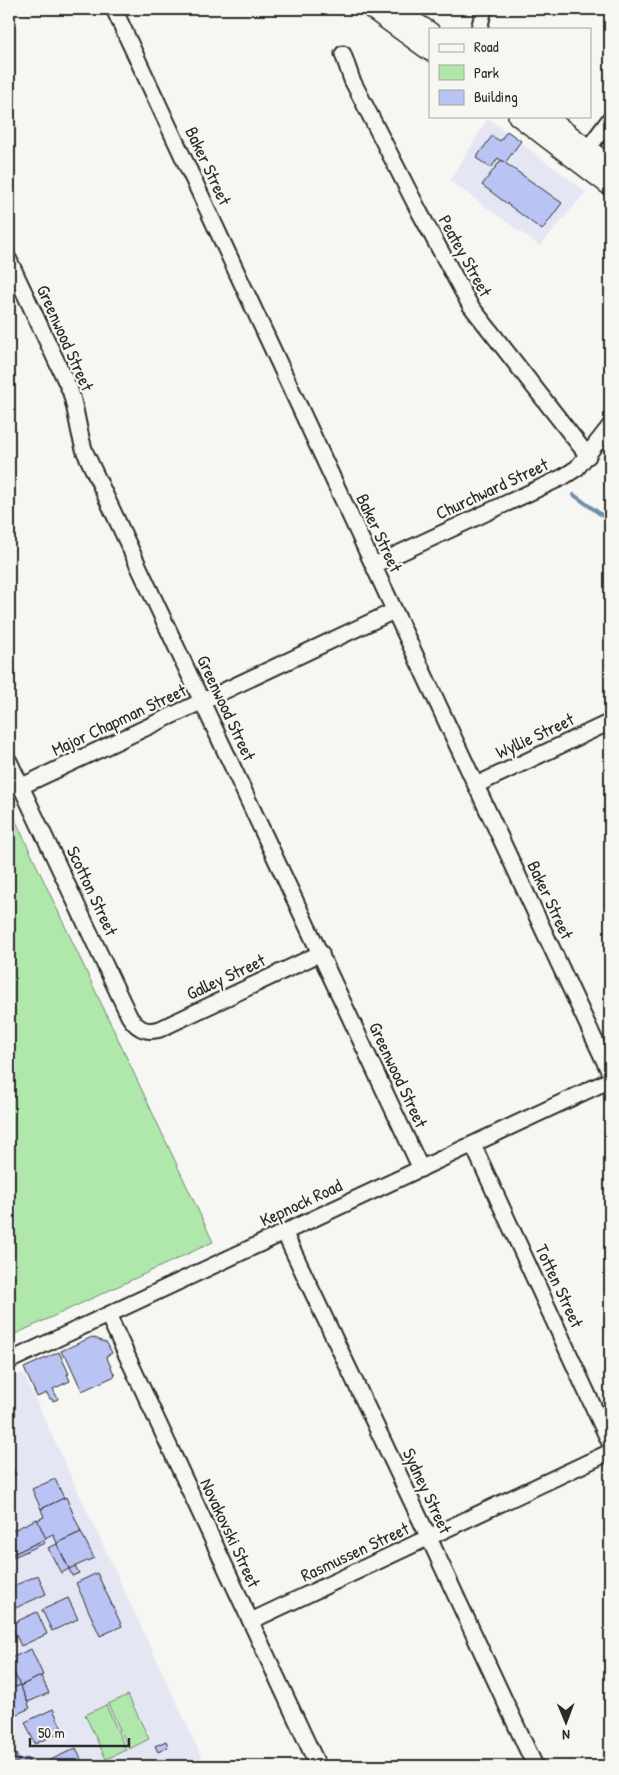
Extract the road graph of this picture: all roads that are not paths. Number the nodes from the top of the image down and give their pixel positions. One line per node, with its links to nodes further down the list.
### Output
1 (114, 9): 18 (street, Baker Street)
2 (372, 9): 7 (street)
3 (394, 9): 6 (street)
4 (484, 9): 5 (street)
5 (479, 28)
6 (429, 31)
7 (429, 50)
8 (343, 54): 17 (street, Peatey Street)
9 (521, 118): 14 (street)
10 (547, 118): 12 (street)
11 (610, 119): 12 (street)
12 (587, 150): 13 (street)
13 (610, 166)
14 (610, 186)
15 (9, 260): 20 (street, Greenwood Street)
16 (610, 426): 17 (street, Churchward Street)
17 (588, 456): 18 (street, Churchward Street)
18 (374, 565): 19 (street, Baker Street)
19 (394, 611): 20 (street, Major Chapman Street); 23 (street, Baker Street)
20 (202, 702): 24 (street, Major Chapman Street); 25 (street, Greenwood Street)
21 (610, 722): 23 (street, Wyllie Street)
22 (9, 761): 24 (street, Scotton Street)
23 (476, 785): 27 (street, Baker Street)
24 (22, 786): 26 (street, Scotton Street)
25 (320, 953): 26 (street, Galley Street); 30 (street, Greenwood Street)
26 (146, 1031)
27 (610, 1072)
28 (610, 1080): 29 (street, Kepnock Road)
29 (473, 1145): 30 (street, Kepnock Road); 34 (street, Totten Street)
30 (421, 1169): 31 (street, Kepnock Road)
31 (284, 1232): 32 (street, Kepnock Road); 36 (street, Sydney Street)
32 (108, 1315): 33 (street, Kepnock Road); 37 (street, Novakovski Street)
33 (9, 1361)
34 (610, 1443)
35 (610, 1452): 36 (street, Rasmussen Street)
36 (429, 1538): 37 (street, Rasmussen Street); 39 (street, Sydney Street)
37 (251, 1622): 38 (street, Novakovski Street)
38 (318, 1766)
39 (534, 1766)

